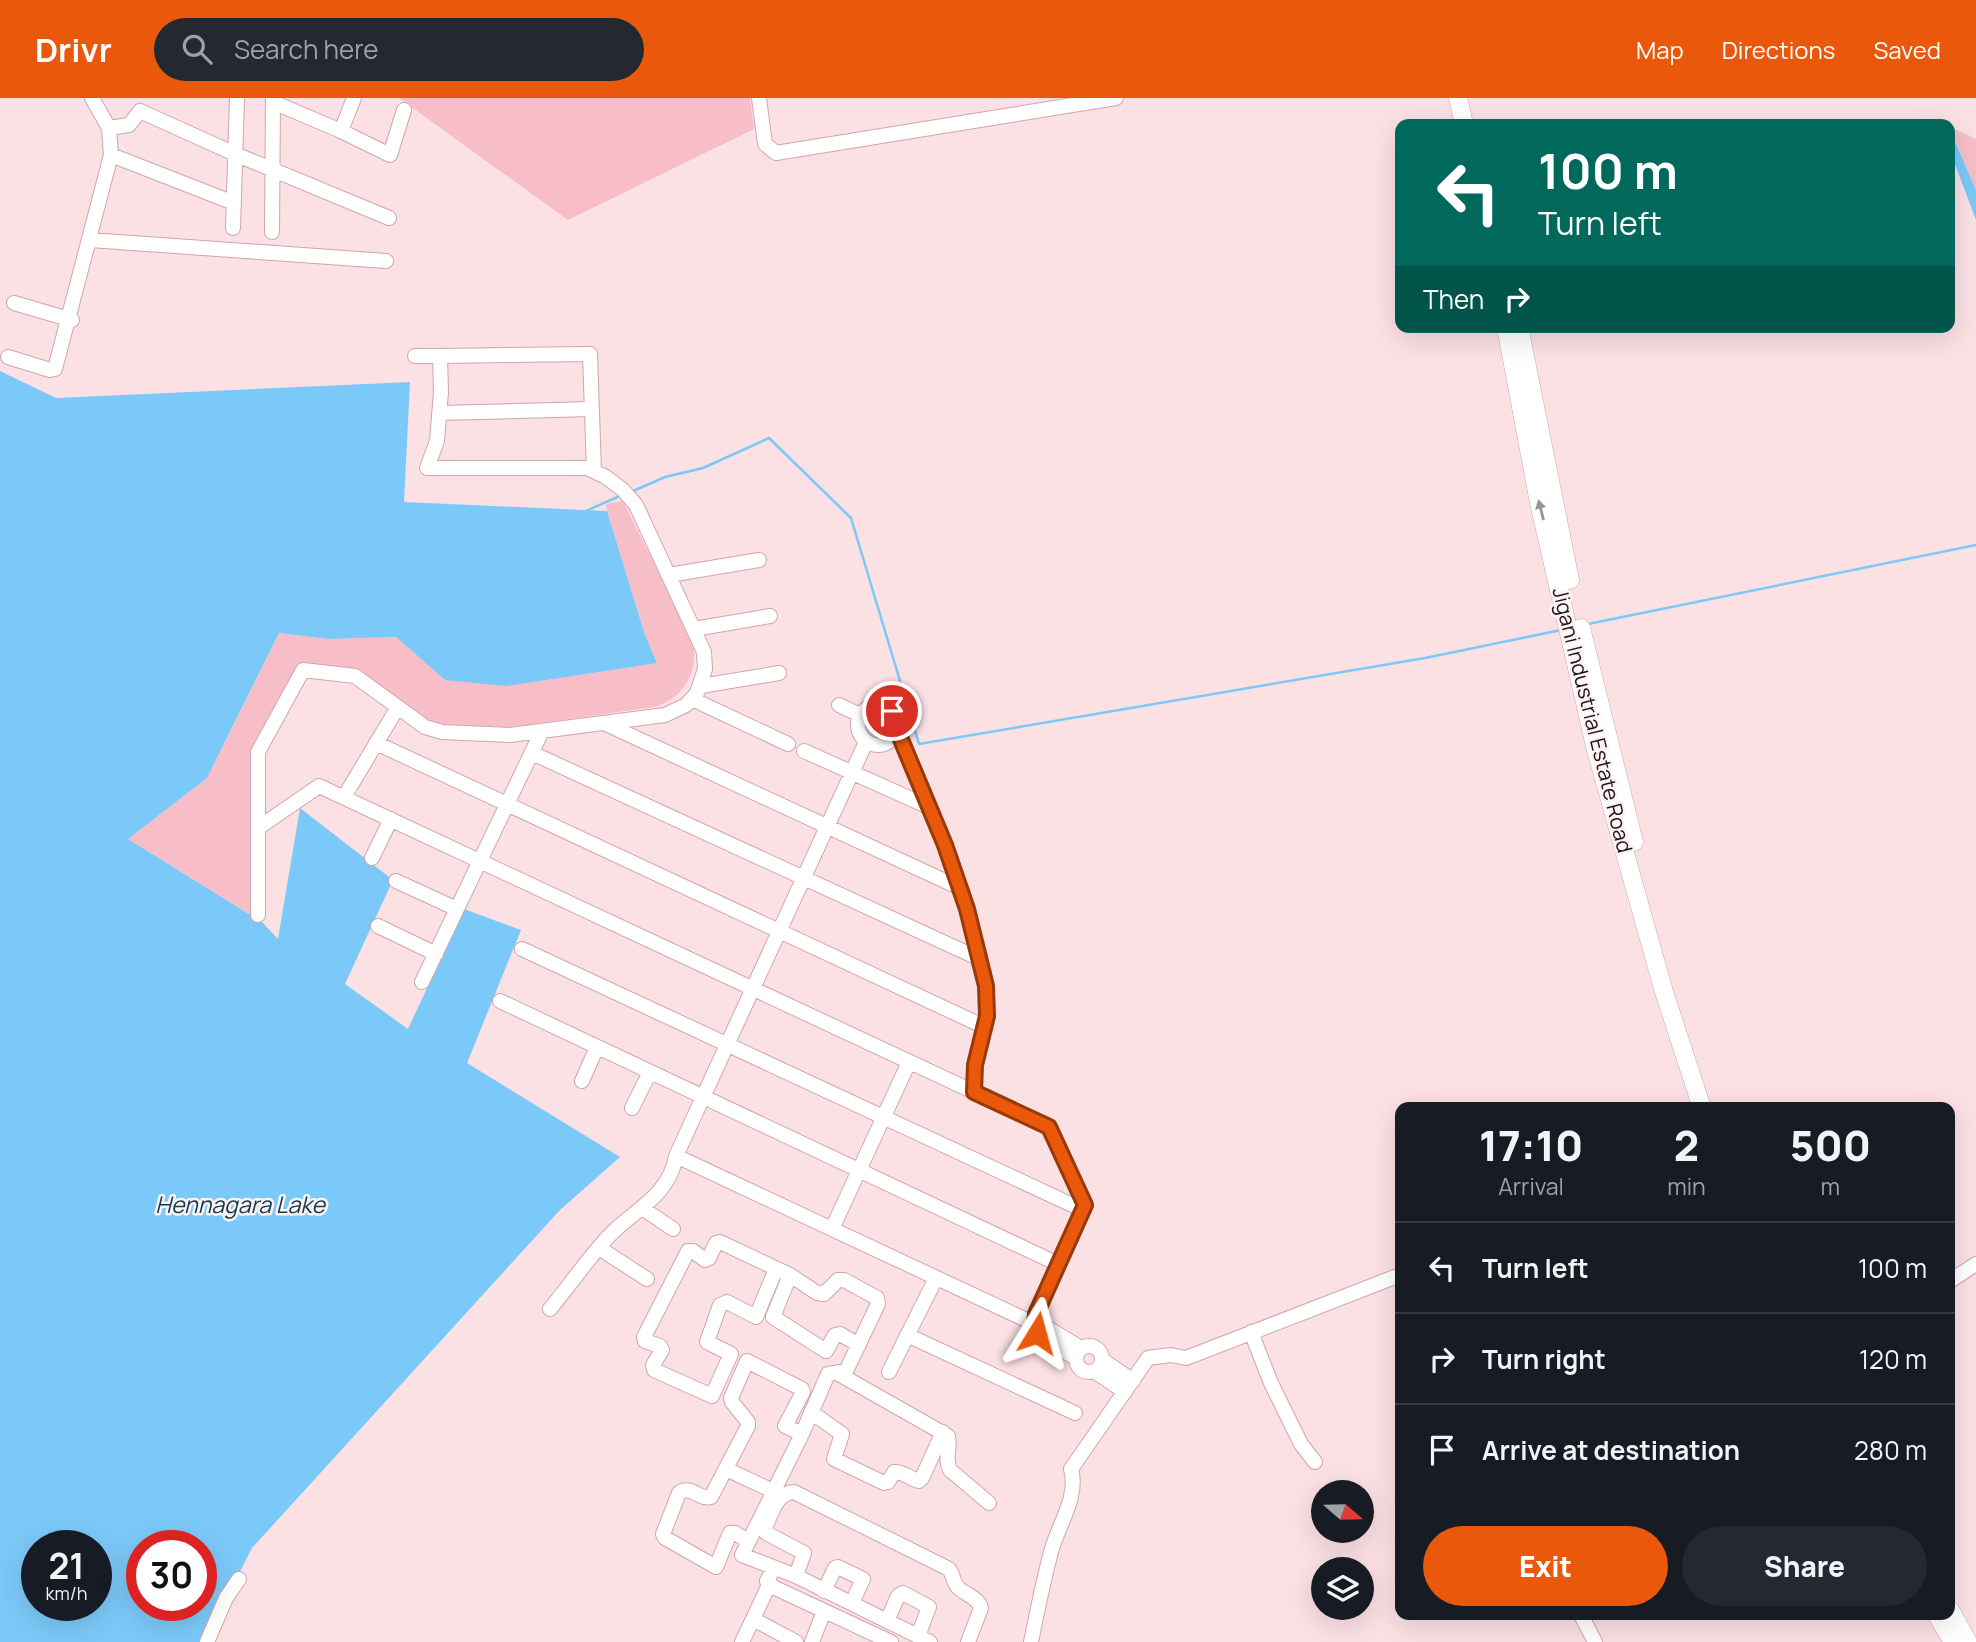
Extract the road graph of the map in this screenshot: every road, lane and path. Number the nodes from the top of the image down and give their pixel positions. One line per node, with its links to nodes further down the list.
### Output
1 (92, 98): 12 (street)
2 (237, 98): 14 (street)
3 (354, 98): 13 (street)
4 (759, 98): 5 (street)
5 (1116, 98)
6 (1458, 98): 10 (main road)
7 (1469, 98): 11 (main road)
8 (273, 100): 13 (street); 16 (street)
9 (404, 110): 13 (street)
10 (1463, 119)
11 (1474, 119)
12 (109, 128): 14 (street); 15 (street)
13 (341, 131)
14 (235, 154): 16 (street); 17 (street)
15 (111, 155): 17 (street); 21 (street)
16 (272, 169): 18 (street); 20 (street)
17 (234, 203): 19 (street)
18 (389, 218)
19 (233, 228)
20 (272, 232)
21 (90, 240): 22 (street); 24 (street)
22 (386, 261)
23 (14, 303): 24 (street)
24 (70, 319): 29 (street)
25 (1507, 333): 36 (main road, Jigani Industrial Estate Road, one-way to 25)
26 (1520, 333): 36 (main road, Jigani Industrial Estate Road)
27 (415, 356): 28 (street)
28 (440, 356): 30 (street); 31 (street)
29 (8, 357)
30 (592, 409): 31 (street); 32 (street)
31 (439, 413): 32 (street)
32 (594, 471): 34 (street)
33 (759, 560): 34 (street)
34 (669, 575): 37 (street)
35 (770, 616): 37 (street)
36 (1575, 627): 81 (main road, Jigani Industrial Estate Road); 82 (main road, Jigani Industrial Estate Road)
37 (694, 629): 39 (street)
38 (779, 673): 39 (street)
39 (701, 685): 40 (street)
40 (692, 699): 44 (street); 49 (street)
41 (839, 705): 43 (street)
42 (398, 707): 46 (street); 48 (street); 65 (street)
43 (860, 715): 45 (street); 47 (street)
44 (604, 723): 46 (street); 57 (street)
45 (897, 730): 47 (street); 55 (street)
46 (542, 731): 51 (street)
47 (866, 742): 52 (street)
48 (376, 743): 53 (street); 54 (street)
49 (788, 744)
50 (804, 751): 52 (street)
51 (532, 753): 54 (street); 61 (street)
52 (852, 772): 55 (street); 57 (street)
53 (344, 797): 56 (street); 58 (street)
54 (508, 804): 60 (street); 73 (street)
55 (929, 807): 63 (street)
56 (391, 819): 59 (street); 60 (street)
57 (827, 827): 61 (street); 63 (street)
58 (258, 828)
59 (372, 858)
60 (480, 861): 64 (street); 71 (street)
61 (804, 878): 69 (street); 71 (street)
62 (396, 881): 64 (street)
63 (960, 888): 69 (street)
64 (457, 908): 68 (street)
65 (258, 915)
66 (378, 926): 68 (street)
67 (522, 949): 74 (street)
68 (436, 954): 70 (street)
69 (979, 959): 73 (street)
70 (422, 982)
71 (753, 989): 74 (street); 76 (street)
72 (500, 1001): 75 (street)
73 (985, 1027): 79 (street)
74 (727, 1045): 80 (street); 84 (street)
75 (597, 1047): 77 (street); 78 (street)
76 (909, 1062): 79 (street); 84 (street)
77 (650, 1072): 80 (street); 83 (street)
78 (582, 1081)
79 (974, 1092): 88 (street)
80 (703, 1097): 85 (street); 86 (street)
81 (1700, 1102)
82 (1709, 1102)
83 (632, 1108)
84 (884, 1118): 86 (street); 88 (street)
85 (676, 1156): 87 (street); 90 (street)
86 (860, 1171): 90 (street); 92 (street)
87 (642, 1208): 89 (street); 91 (street)
88 (1083, 1210): 92 (street)
89 (673, 1229)
90 (832, 1229): 96 (street)
91 (599, 1248): 98 (street); 99 (street)
92 (1058, 1264): 100 (street)
93 (1976, 1264): 97 (street)
94 (783, 1272): 103 (street); 103 (street); 105 (street); 105 (street)
95 (1395, 1277): 101 (street)
96 (936, 1278): 100 (street); 102 (street)
97 (1955, 1278)
98 (647, 1279)
99 (550, 1310)
100 (1035, 1325): 104 (street)
101 (1251, 1332): 110 (street); 115 (street)
102 (907, 1335): 108 (street); 112 (street)
103 (859, 1345): 109 (street)
104 (1079, 1353): 107 (street); 107 (street)
105 (731, 1354): 106 (street)
106 (747, 1361): 114 (street); 116 (street)
107 (1098, 1366): 110 (street)
108 (889, 1372)
109 (837, 1373): 111 (street); 113 (street)
110 (1129, 1386): 140 (street)
111 (811, 1412): 113 (street); 114 (street)
112 (1074, 1413)
113 (943, 1432): 118 (street)
114 (802, 1434): 117 (street)
115 (1315, 1462)
116 (726, 1469): 117 (street); 119 (street)
117 (773, 1490): 119 (street)
118 (989, 1503)
119 (748, 1541): 120 (street)
120 (773, 1569): 121 (street); 123 (street)
121 (796, 1576): 124 (street); 139 (street)
122 (239, 1579): 134 (street)
123 (769, 1585): 126 (street); 128 (street)
124 (824, 1591): 125 (street); 125 (street)
125 (852, 1603): 127 (street)
126 (824, 1611): 132 (street); 137 (street)
127 (881, 1618): 132 (street); 133 (street); 133 (street)
128 (753, 1619): 135 (street); 136 (street)
129 (1584, 1620): 141 (street)
130 (1940, 1620): 142 (main road)
131 (1955, 1620): 143 (main road)
132 (869, 1632): 138 (street)
133 (924, 1639)
134 (206, 1642)
135 (742, 1642)
136 (796, 1642)
137 (812, 1642)
138 (889, 1642)
139 (968, 1642)
140 (1031, 1642)
141 (1595, 1642)
142 (1954, 1642)
143 (1968, 1642)

